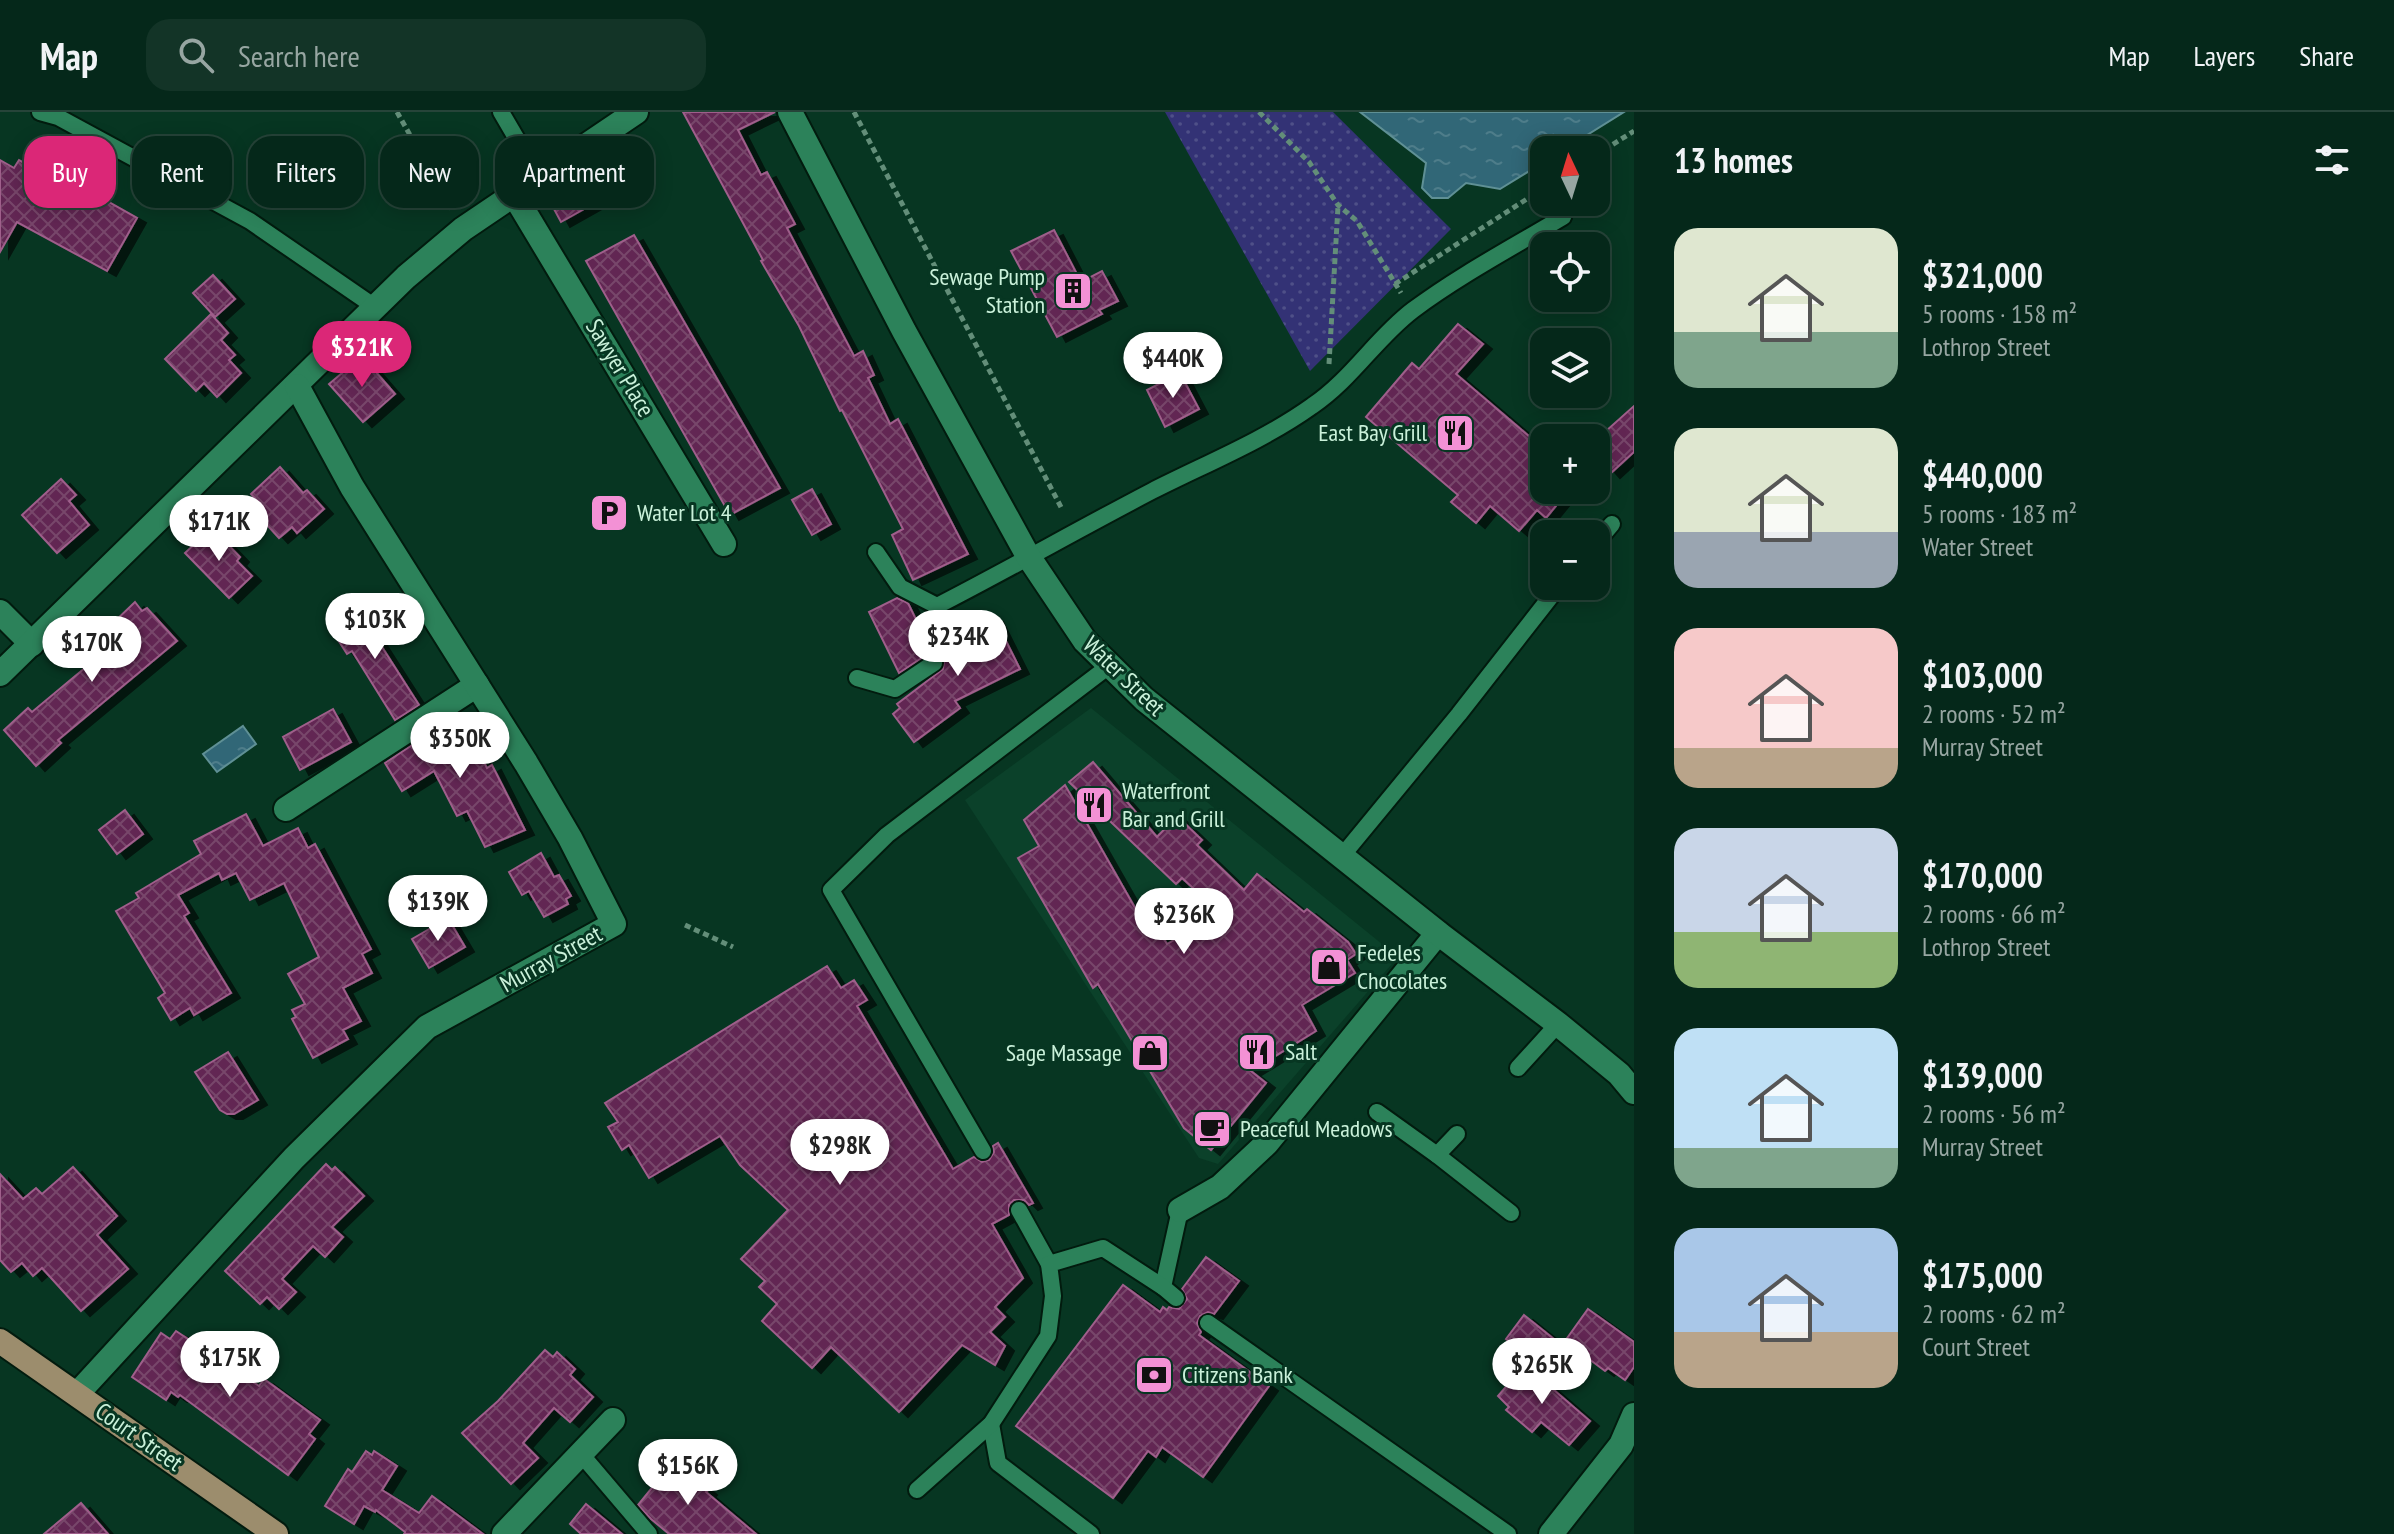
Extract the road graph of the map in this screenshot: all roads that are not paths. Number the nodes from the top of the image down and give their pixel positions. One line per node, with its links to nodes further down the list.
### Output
1 (40, 112): 10 (lane)
2 (501, 112): 5 (lane)
3 (636, 112): 6 (street)
4 (790, 112): 16 (street, Water Street)
5 (515, 136)
6 (600, 136)
7 (495, 206): 10 (street)
8 (522, 208): 14 (street, Sawyer Place)
9 (1563, 217): 16 (lane)
10 (375, 307): 11 (street)
11 (297, 386): 20 (street); 24 (street, Murray Street)
12 (1612, 524): 13 (lane)
13 (1610, 526)
14 (724, 544)
15 (876, 552): 18 (lane)
16 (1028, 556): 18 (lane); 21 (street, Water Street)
17 (1548, 600): 26 (lane)
18 (937, 606): 23 (lane)
19 (0, 612): 20 (street)
20 (32, 644): 22 (street)
21 (1109, 666): 26 (street, Water Street); 33 (lane)
22 (0, 674)
23 (857, 678)
24 (477, 685): 25 (street); 41 (street, Murray Street)
25 (286, 809)
26 (1342, 856): 27 (street, Water Street)
27 (1438, 933): 28 (street, Water Street); 36 (street)
28 (1558, 1024): 29 (lane); 30 (street, Water Street)
29 (1518, 1068)
30 (1629, 1074)
31 (1377, 1112): 34 (lane)
32 (1457, 1134): 34 (lane)
33 (983, 1151)
34 (1437, 1155): 37 (lane)
35 (1019, 1210): 38 (lane)
36 (1180, 1210): 38 (lane)
37 (1511, 1213)
38 (1049, 1264): 44 (lane)
39 (1208, 1323): 52 (lane)
40 (0, 1341): 41 (main road, Court Street)
41 (78, 1393): 48 (main road, Court Street)
42 (1634, 1415): 45 (street)
43 (613, 1420): 46 (street)
44 (991, 1424): 47 (lane); 51 (lane)
45 (1628, 1440): 53 (street)
46 (581, 1454): 49 (street); 50 (lane)
47 (917, 1490)
48 (276, 1534)
49 (504, 1534)
50 (649, 1534)
51 (1091, 1534)
52 (1508, 1534)
53 (1551, 1534)

